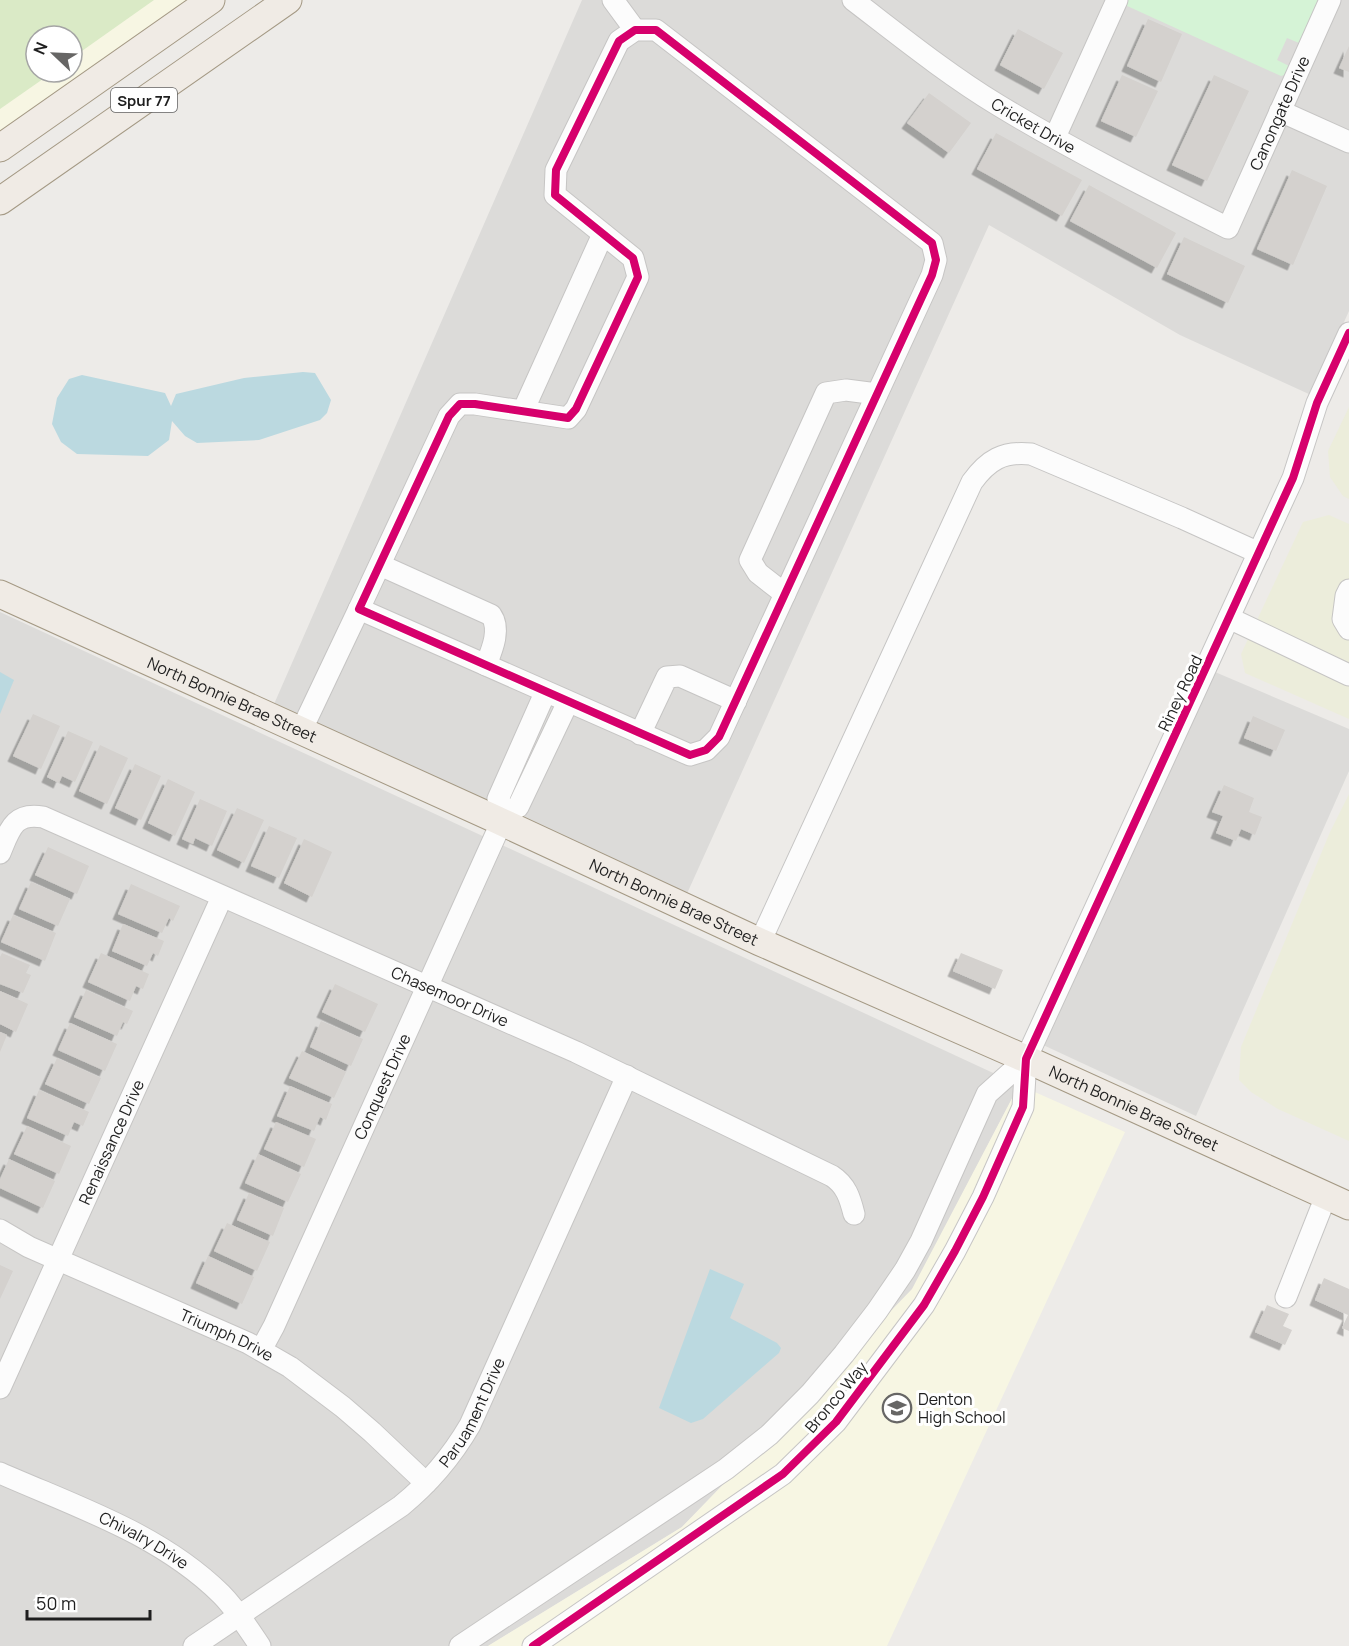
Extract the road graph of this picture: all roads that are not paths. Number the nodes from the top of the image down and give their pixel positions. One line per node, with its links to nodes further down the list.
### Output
1 (211, 0): 11 (main road, Spur 77)
2 (288, 0): 12 (main road, Spur 77)
3 (612, 0): 7 (street)
4 (853, 0): 9 (street, Cricket Drive)
5 (1117, 0): 9 (street)
6 (1330, 0): 8 (street, Canongate Drive)
7 (635, 30): 14 (street); 16 (street)
8 (1280, 111): 10 (street); 13 (street, Canongate Drive)
9 (1055, 137): 13 (street, Cricket Drive)
10 (1349, 142)
11 (0, 148)
12 (0, 201)
13 (1228, 228)
14 (603, 234): 17 (street); 17 (street)
15 (1349, 333): 18 (street, Riney Road)
16 (877, 394): 22 (street); 22 (street)
17 (523, 411): 19 (street)
18 (1259, 553): 24 (street, Riney Road); 36 (street)
19 (380, 565): 23 (street); 26 (street)
20 (1349, 590): 25 (street)
21 (0, 594): 31 (main road, North Bonnie Brae Street)
22 (785, 594): 29 (street)
23 (359, 609): 26 (street); 31 (street)
24 (1229, 618): 27 (street); 38 (street, Riney Road)
25 (1349, 629)
26 (486, 665): 28 (street)
27 (1349, 675)
28 (545, 693): 30 (street); 33 (street)
29 (736, 701): 32 (street); 32 (street)
30 (568, 702): 32 (street); 33 (street)
31 (301, 731): 33 (main road, North Bonnie Brae Street)
32 (640, 734)
33 (504, 817): 36 (main road, North Bonnie Brae Street); 37 (street, Conquest Drive)
34 (0, 853): 35 (street, Chasemoor Drive)
35 (222, 897): 37 (street, Chasemoor Drive); 43 (street, Renaissance Drive)
36 (760, 942): 38 (main road, North Bonnie Brae Street)
37 (426, 986): 39 (street, Chasemoor Drive); 45 (street, Conquest Drive)
38 (1026, 1059): 40 (main road, North Bonnie Brae Street); 52 (street, Bronco Way); 53 (street, Bronco Way)
39 (627, 1076): 41 (street, Chasemoor Drive); 48 (street, Paruament Drive)
40 (1338, 1201): 44 (street)
41 (854, 1214)
42 (0, 1230): 43 (street, Triumph Drive)
43 (58, 1260): 45 (street, Triumph Drive); 46 (street, Renaissance Drive)
44 (1286, 1297)
45 (261, 1350): 48 (street, Triumph Drive)
46 (0, 1388)
47 (0, 1473): 49 (street, Chivalry Drive)
48 (426, 1484): 49 (street, Paruament Drive)
49 (239, 1616): 50 (street, Paruament Drive); 51 (street, Chivalry Drive)
50 (194, 1646)
51 (260, 1646)
52 (460, 1646)
53 (533, 1646)

